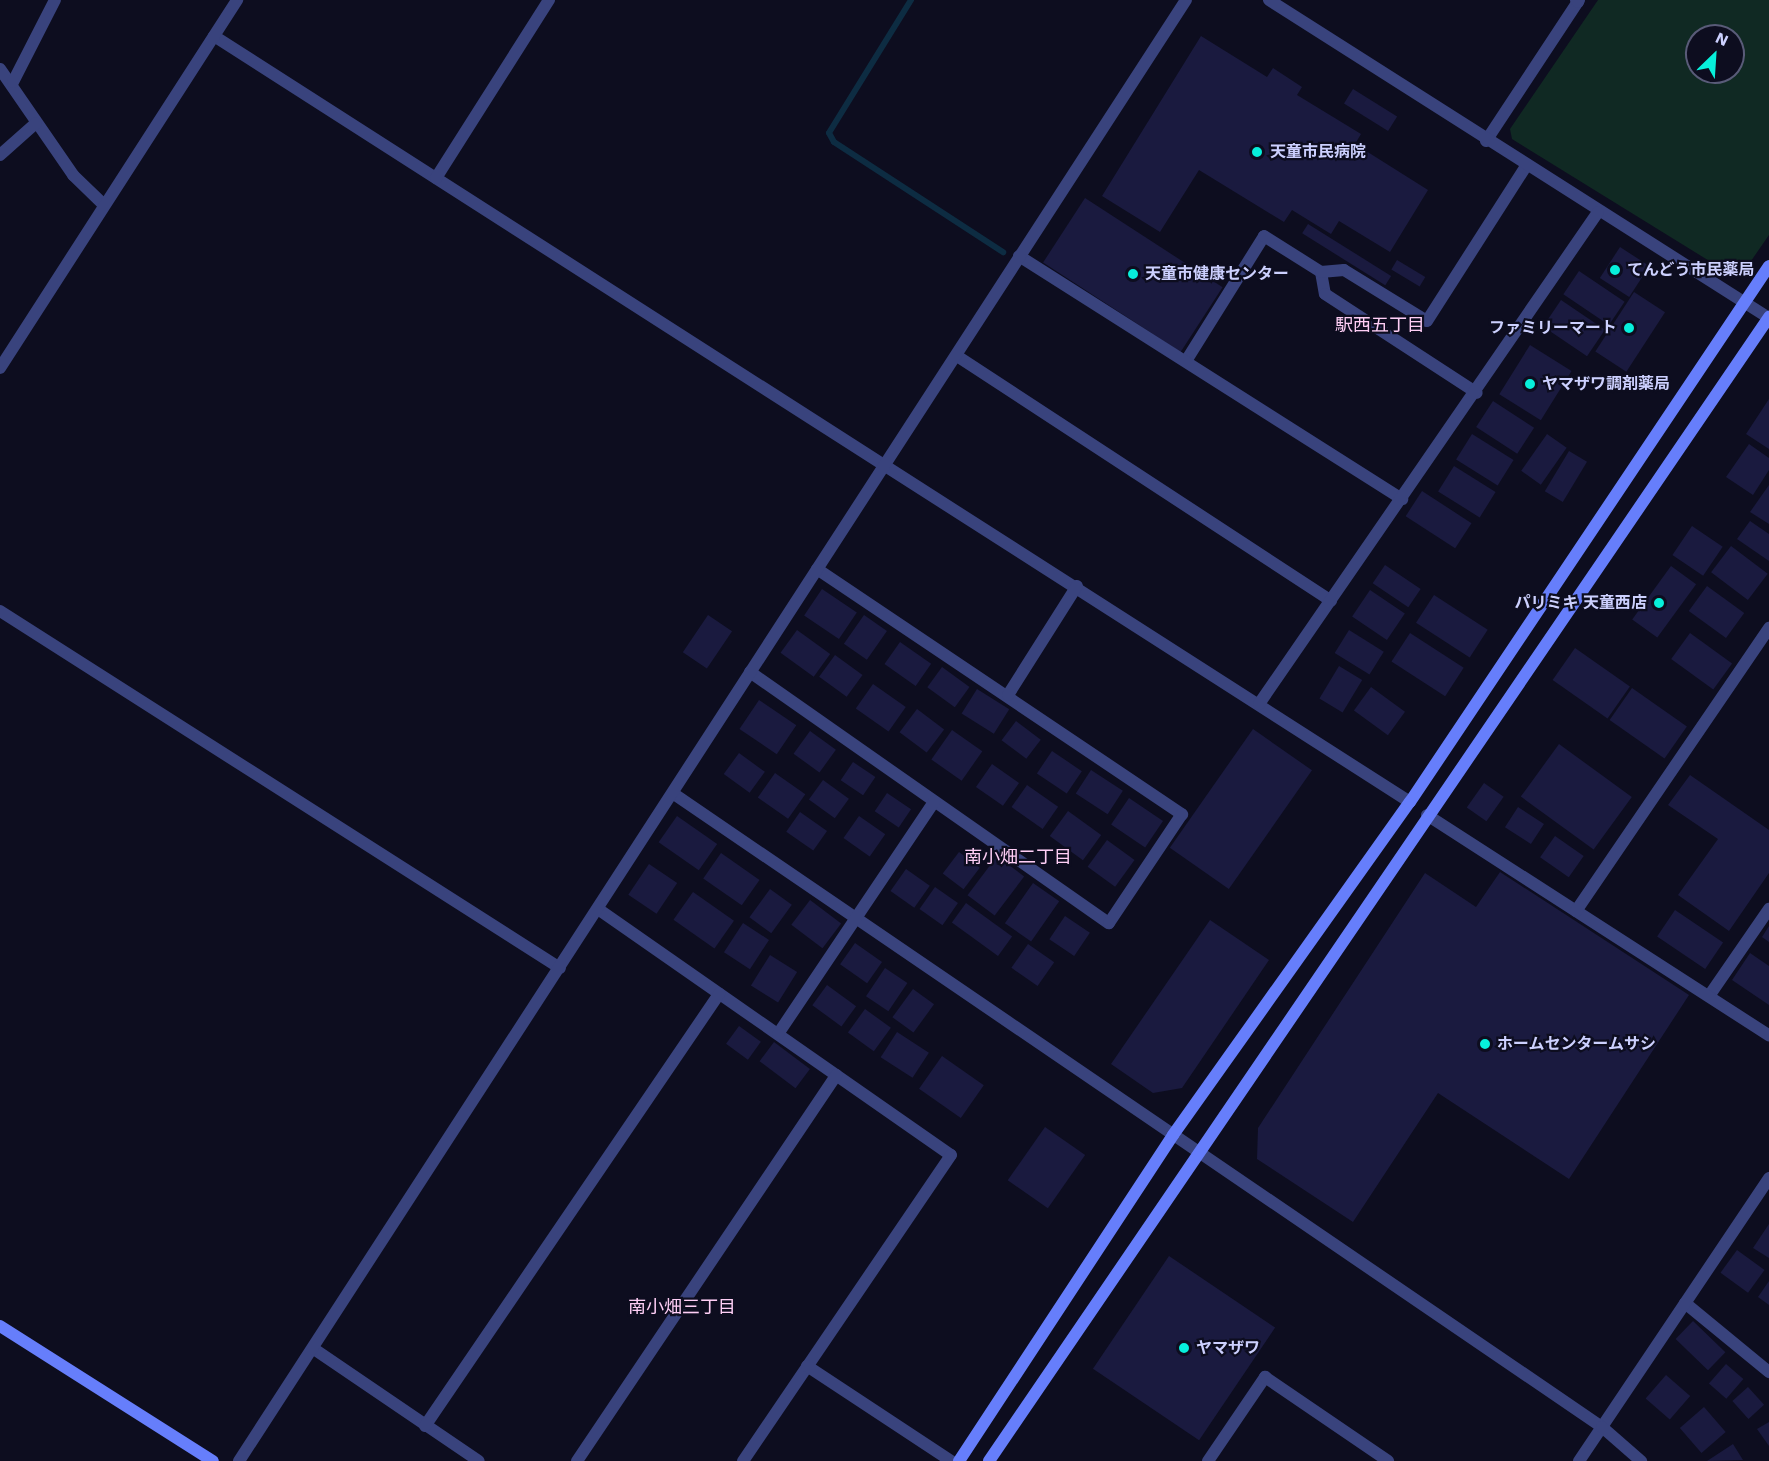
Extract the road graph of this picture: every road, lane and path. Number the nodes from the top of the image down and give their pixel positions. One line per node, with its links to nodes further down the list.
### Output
1 (56, 0): 10 (street)
2 (237, 0): 8 (street)
3 (549, 0): 15 (street)
4 (1186, 0): 18 (street)
5 (1269, 0): 7 (street)
6 (1578, 0): 12 (street)
7 (1282, 4): 12 (street)
8 (214, 36): 15 (street); 16 (street)
9 (0, 69): 10 (street)
10 (13, 82): 11 (street)
11 (36, 123): 13 (street); 16 (street)
12 (1486, 141): 14 (street)
13 (0, 155)
14 (1526, 166): 17 (street); 20 (street)
15 (436, 177): 27 (street)
16 (104, 205): 25 (street)
17 (1598, 212): 21 (street); 26 (street)
18 (1019, 256): 23 (street); 24 (street)
19 (1769, 266): 21 (street)
20 (1321, 272): 24 (street); 26 (street)
21 (1744, 302): 22 (street); 39 (street)
22 (1769, 318): 40 (street)
23 (957, 356): 27 (street); 31 (street)
24 (1186, 361): 28 (street)
25 (0, 368)
26 (1477, 393): 28 (street)
27 (886, 463): 29 (street); 30 (street)
28 (1402, 499): 31 (street)
29 (817, 569): 34 (street); 35 (street)
30 (1077, 586): 35 (street); 36 (street)
31 (1331, 600): 36 (street)
32 (0, 611): 45 (street)
33 (1769, 628): 43 (street)
34 (750, 672): 37 (street); 38 (street)
35 (1008, 694): 38 (street)
36 (1259, 704): 39 (street)
37 (674, 794): 41 (street); 44 (street)
38 (934, 802): 44 (street)
39 (1410, 802): 51 (street)
40 (1427, 815): 43 (street); 52 (street)
41 (598, 909): 45 (street); 46 (street)
42 (1769, 909): 47 (street)
43 (1576, 911): 47 (street)
44 (855, 919): 48 (street); 51 (street)
45 (560, 968): 56 (street)
46 (719, 994): 48 (street); 59 (street)
47 (1709, 996): 49 (street)
48 (778, 1034): 50 (street)
49 (1769, 1035)
50 (836, 1075): 57 (street); 64 (street)
51 (1173, 1136): 52 (street); 67 (street)
52 (1198, 1151): 60 (street); 68 (street)
53 (1769, 1178): 54 (street)
54 (1685, 1303): 58 (street); 60 (street)
55 (0, 1326): 61 (street)
56 (314, 1350): 59 (street); 62 (street)
57 (807, 1366): 65 (street); 66 (street)
58 (1769, 1372)
59 (425, 1426): 63 (street)
60 (1602, 1427): 71 (street); 72 (street)
61 (213, 1461)
62 (239, 1461)
63 (479, 1461)
64 (577, 1461)
65 (743, 1461)
66 (951, 1461)
67 (959, 1461)
68 (989, 1461)
69 (1208, 1461): 70 (street)
70 (1388, 1461)
71 (1579, 1461)
72 (1641, 1461)

